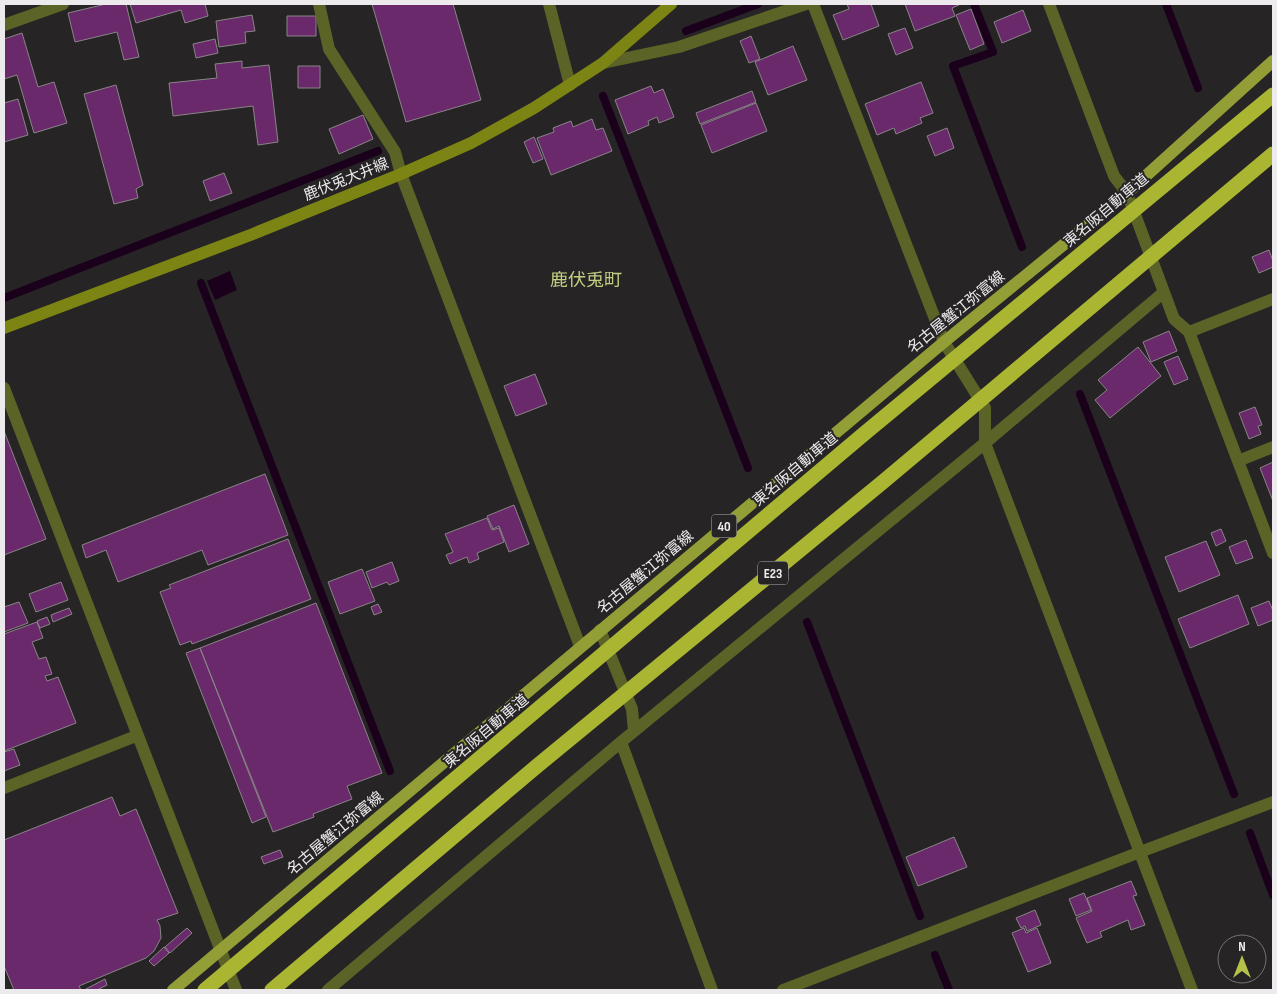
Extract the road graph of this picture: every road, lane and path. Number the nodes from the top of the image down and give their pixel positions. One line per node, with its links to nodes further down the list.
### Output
1 (63, 4): 8 (street)
2 (319, 4): 14 (street)
3 (549, 4): 11 (street)
4 (671, 4): 10 (main road, 鹿伏兎大井線)
5 (806, 4): 10 (street)
6 (813, 4): 20 (street)
7 (1049, 4): 15 (street)
8 (4, 26)
9 (1273, 61): 15 (main road, 名古屋蟹江弥富線 / 40)
10 (603, 64): 11 (main road, 鹿伏兎大井線)
11 (570, 85): 14 (main road, 鹿伏兎大井線)
12 (1273, 95): 36 (highway, 東名阪自動車道, bridge)
13 (1273, 154): 38 (highway, E23, bridge)
14 (401, 174): 18 (main road, 鹿伏兎大井線); 27 (street)
15 (1127, 193): 16 (street); 20 (main road, 名古屋蟹江弥富線 / 40)
16 (1164, 292): 19 (street); 22 (street)
17 (1273, 299): 19 (street)
18 (4, 328)
19 (1189, 332): 24 (street)
20 (944, 342): 22 (street); 26 (main road, 名古屋蟹江弥富線 / 40)
21 (4, 388): 29 (street)
22 (985, 443): 28 (street); 33 (street)
23 (1273, 447): 24 (street)
24 (1238, 461): 25 (street)
25 (1273, 553)
26 (600, 630): 27 (main road, 名古屋蟹江弥富線 / 40); 28 (street)
27 (580, 646): 34 (main road, 名古屋蟹江弥富線 / 40)
28 (634, 731): 30 (street)
29 (136, 736): 31 (street); 34 (street)
30 (622, 742): 39 (street); 40 (street)
31 (4, 788)
32 (1273, 802): 33 (street)
33 (1140, 852): 41 (street); 42 (street)
34 (220, 952): 35 (main road, 名古屋蟹江弥富線 / 40); 37 (street)
35 (173, 990)
36 (205, 990)
37 (236, 990)
38 (272, 990)
39 (328, 990)
40 (712, 990)
41 (783, 990)
42 (1192, 990)

